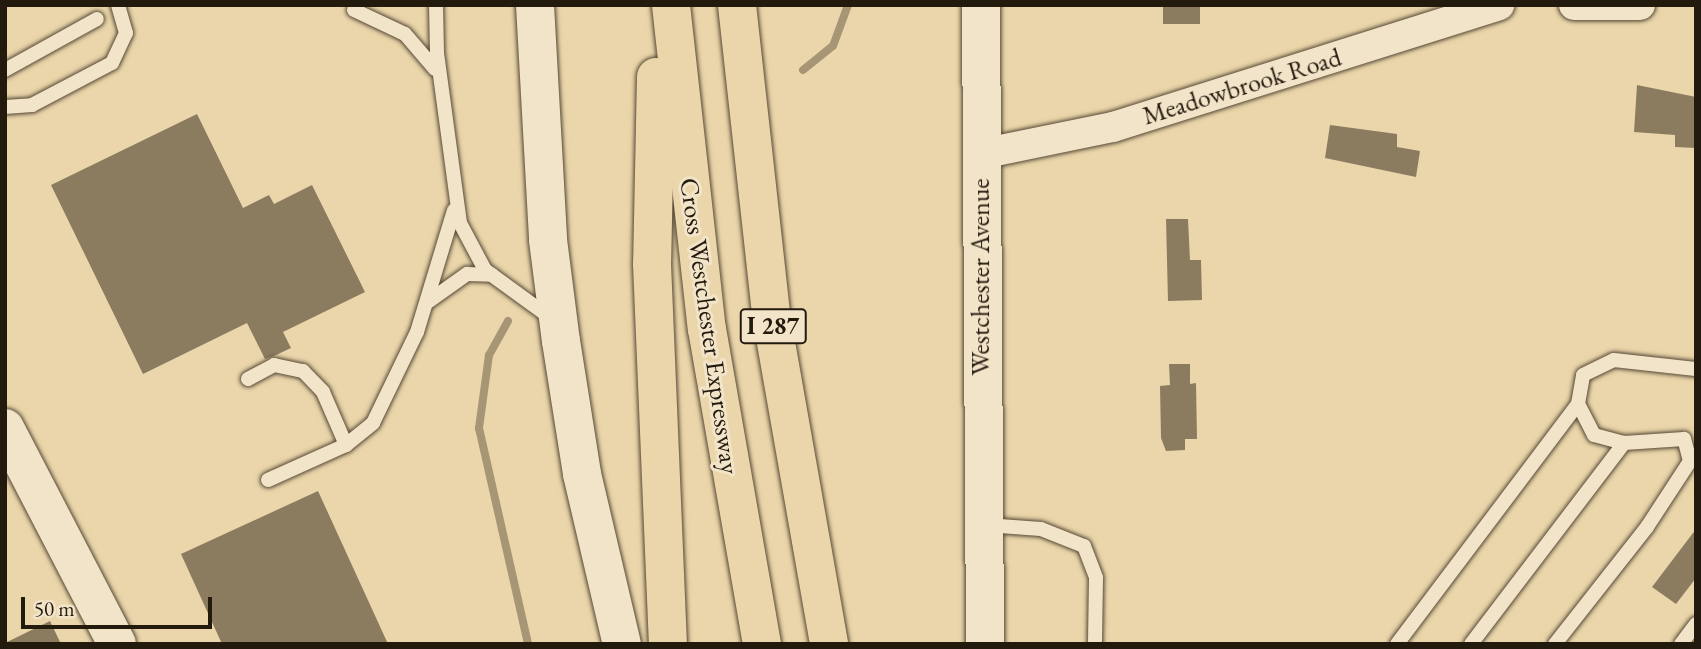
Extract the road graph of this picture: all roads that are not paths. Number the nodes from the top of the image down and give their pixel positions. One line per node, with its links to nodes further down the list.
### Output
1 (118, 5): 15 (lane)
2 (364, 5): 14 (lane)
3 (436, 5): 14 (lane)
4 (534, 5): 20 (main road)
5 (658, 5): 32 (highway)
6 (671, 5): 33 (highway, Cross Westchester Expressway / I 287)
7 (737, 5): 34 (highway, I 287)
8 (981, 5): 16 (main road, Westchester Avenue)
9 (1499, 5): 16 (street, Meadowbrook Road)
10 (1574, 5): 11 (street)
11 (1640, 5)
12 (97, 19): 13 (lane)
13 (5, 70)
14 (440, 79): 17 (lane)
15 (5, 107)
16 (981, 154): 28 (main road, Westchester Avenue)
17 (455, 199): 18 (lane); 19 (lane)
18 (492, 275): 19 (lane); 20 (lane)
19 (428, 302): 26 (lane)
20 (561, 341): 31 (main road)
21 (1696, 369): 23 (lane)
22 (248, 379): 26 (lane)
23 (1578, 404): 25 (lane); 38 (lane)
24 (5, 428): 30 (main road)
25 (1624, 443): 39 (lane); 40 (lane)
26 (346, 445): 27 (lane)
27 (268, 480)
28 (983, 537): 35 (main road); 36 (main road); 37 (lane)
29 (1696, 624): 41 (lane)
30 (117, 644)
31 (622, 644)
32 (668, 644)
33 (762, 644)
34 (829, 644)
35 (985, 644)
36 (993, 644)
37 (1095, 644)
38 (1397, 644)
39 (1471, 644)
40 (1555, 644)
41 (1681, 644)

